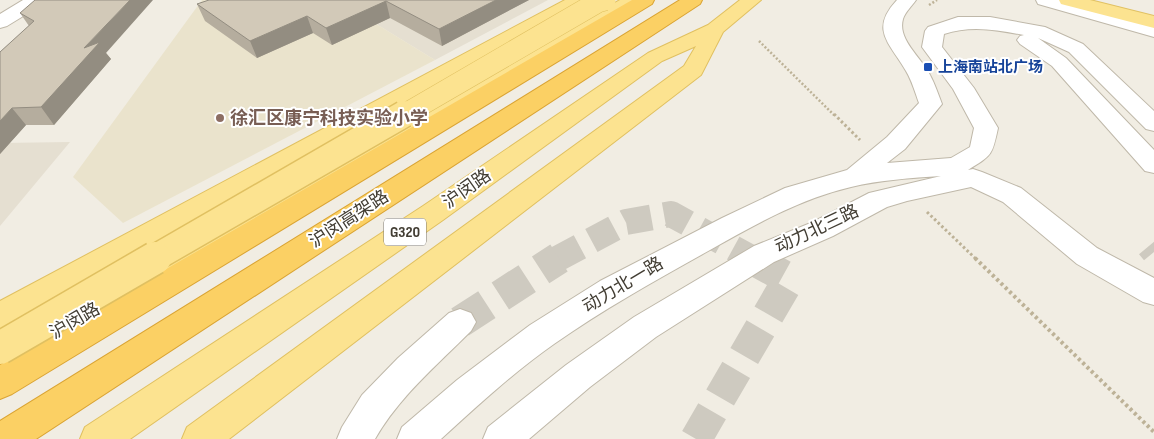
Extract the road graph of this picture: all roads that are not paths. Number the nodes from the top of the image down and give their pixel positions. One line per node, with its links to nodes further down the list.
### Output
1 (36, 0): 14 (street)
2 (579, 0): 24 (main road)
3 (605, 0): 27 (main road, bridge)
4 (634, 0): 16 (main road, 沪闵路)
5 (644, 0): 29 (highway, 沪闵高架路)
6 (693, 0): 30 (highway, 沪闵高架路)
7 (752, 0): 18 (main road, 沪闵路 / G320)
8 (907, 0): 22 (street)
9 (1045, 0): 19 (street)
10 (1068, 0): 15 (main road)
11 (1115, 0): 13 (main road)
12 (1132, 0): 13 (main road)
13 (1154, 9)
14 (0, 22)
15 (1154, 22)
16 (591, 23): 26 (main road, 沪闵路); 28 (main road, 沪闵路)
17 (990, 23): 20 (street); 21 (street); 22 (street, 动力北一路)
18 (714, 29): 31 (main road, 沪闵路 / G320); 32 (main road, 沪闵路 / G320)
19 (1154, 31)
20 (1154, 124)
21 (1154, 165)
22 (867, 168): 34 (street, 动力北一路)
23 (1154, 293): 35 (street, 动力北三路)
24 (0, 316)
25 (460, 322): 33 (street)
26 (0, 333)
27 (0, 348)
28 (0, 364)
29 (0, 383)
30 (4, 439)
31 (98, 439)
32 (200, 439)
33 (354, 439)
34 (415, 439)
35 (501, 439)

